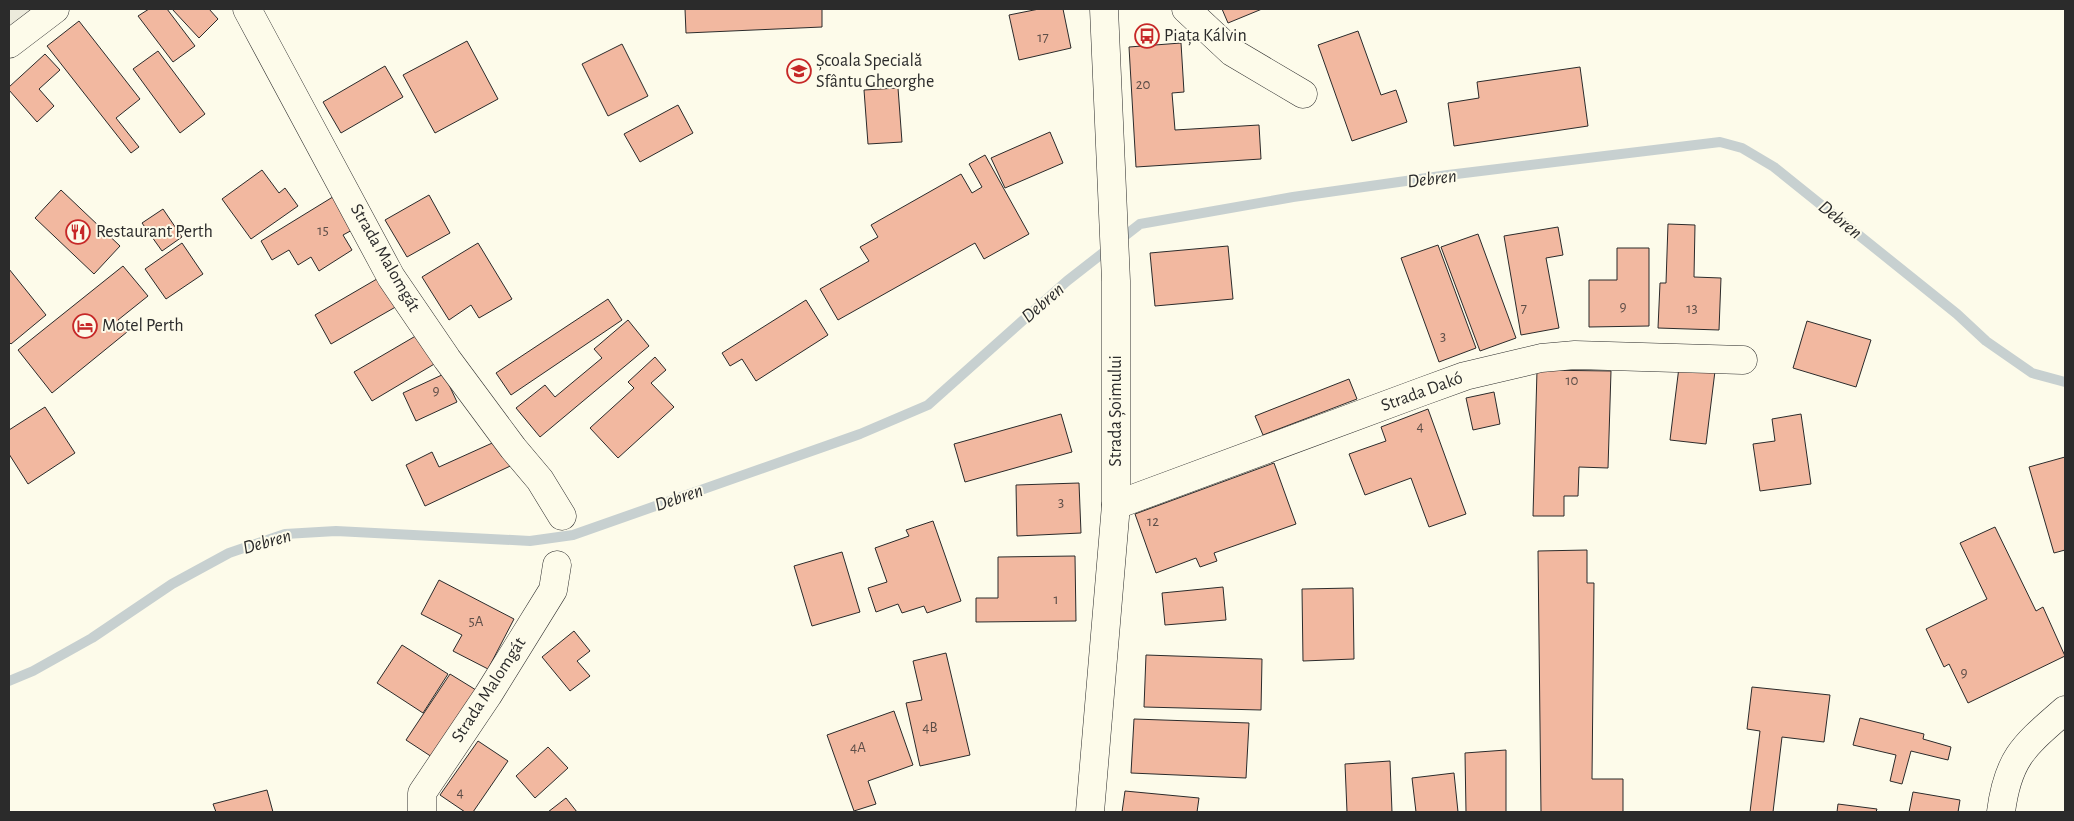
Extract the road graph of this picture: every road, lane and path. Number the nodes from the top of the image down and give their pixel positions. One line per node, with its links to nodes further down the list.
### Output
1 (54, 9): 5 (street)
2 (247, 9): 9 (street, Strada Malomgát)
3 (1104, 9): 8 (street, Strada Șoimului)
4 (1186, 9): 6 (street)
5 (9, 44)
6 (1303, 94)
7 (1743, 360): 8 (street, Strada Dakó)
8 (1116, 505): 13 (street, Strada Șoimului)
9 (562, 516)
10 (557, 566): 12 (street, Strada Malomgát)
11 (2065, 710): 14 (street)
12 (422, 812)
13 (1090, 812)
14 (2001, 812)

